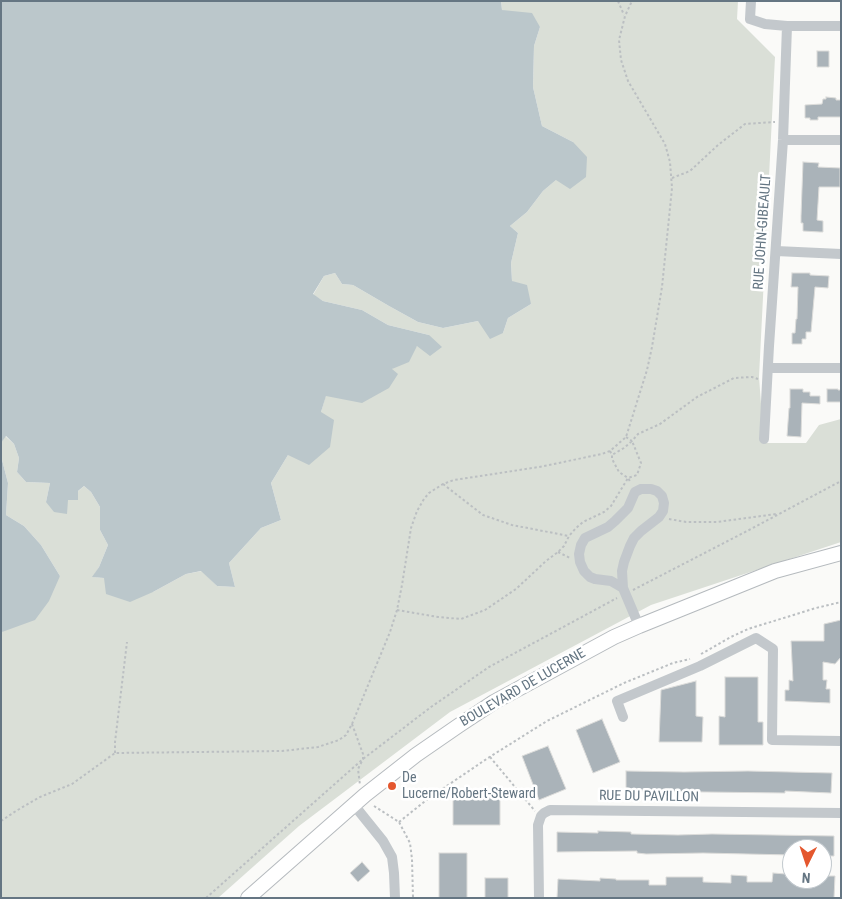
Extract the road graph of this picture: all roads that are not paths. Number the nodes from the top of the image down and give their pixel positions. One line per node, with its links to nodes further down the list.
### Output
1 (751, 1): 2 (street)
2 (787, 26): 3 (street); 4 (street, RUE JOHN-GIBEAULT)
3 (841, 26)
4 (783, 140): 5 (street); 6 (street, RUE JOHN-GIBEAULT)
5 (841, 140)
6 (776, 251): 7 (street); 8 (street, RUE JOHN-GIBEAULT)
7 (841, 254)
8 (768, 368): 9 (street); 10 (street, RUE JOHN-GIBEAULT)
9 (841, 368)
10 (764, 439)
11 (841, 553): 13 (main road, BOULEVARD DE LUCERNE)
12 (624, 591): 12 (street); 13 (street)
13 (640, 626): 16 (main road, BOULEVARD DE LUCERNE)
14 (623, 717): 15 (street)
15 (841, 741)
16 (354, 806): 18 (main road, BOULEVARD DE LUCERNE); 19 (street)
17 (841, 813): 20 (street, RUE DU PAVILLON)
18 (248, 898)
19 (395, 898)
20 (538, 898)

